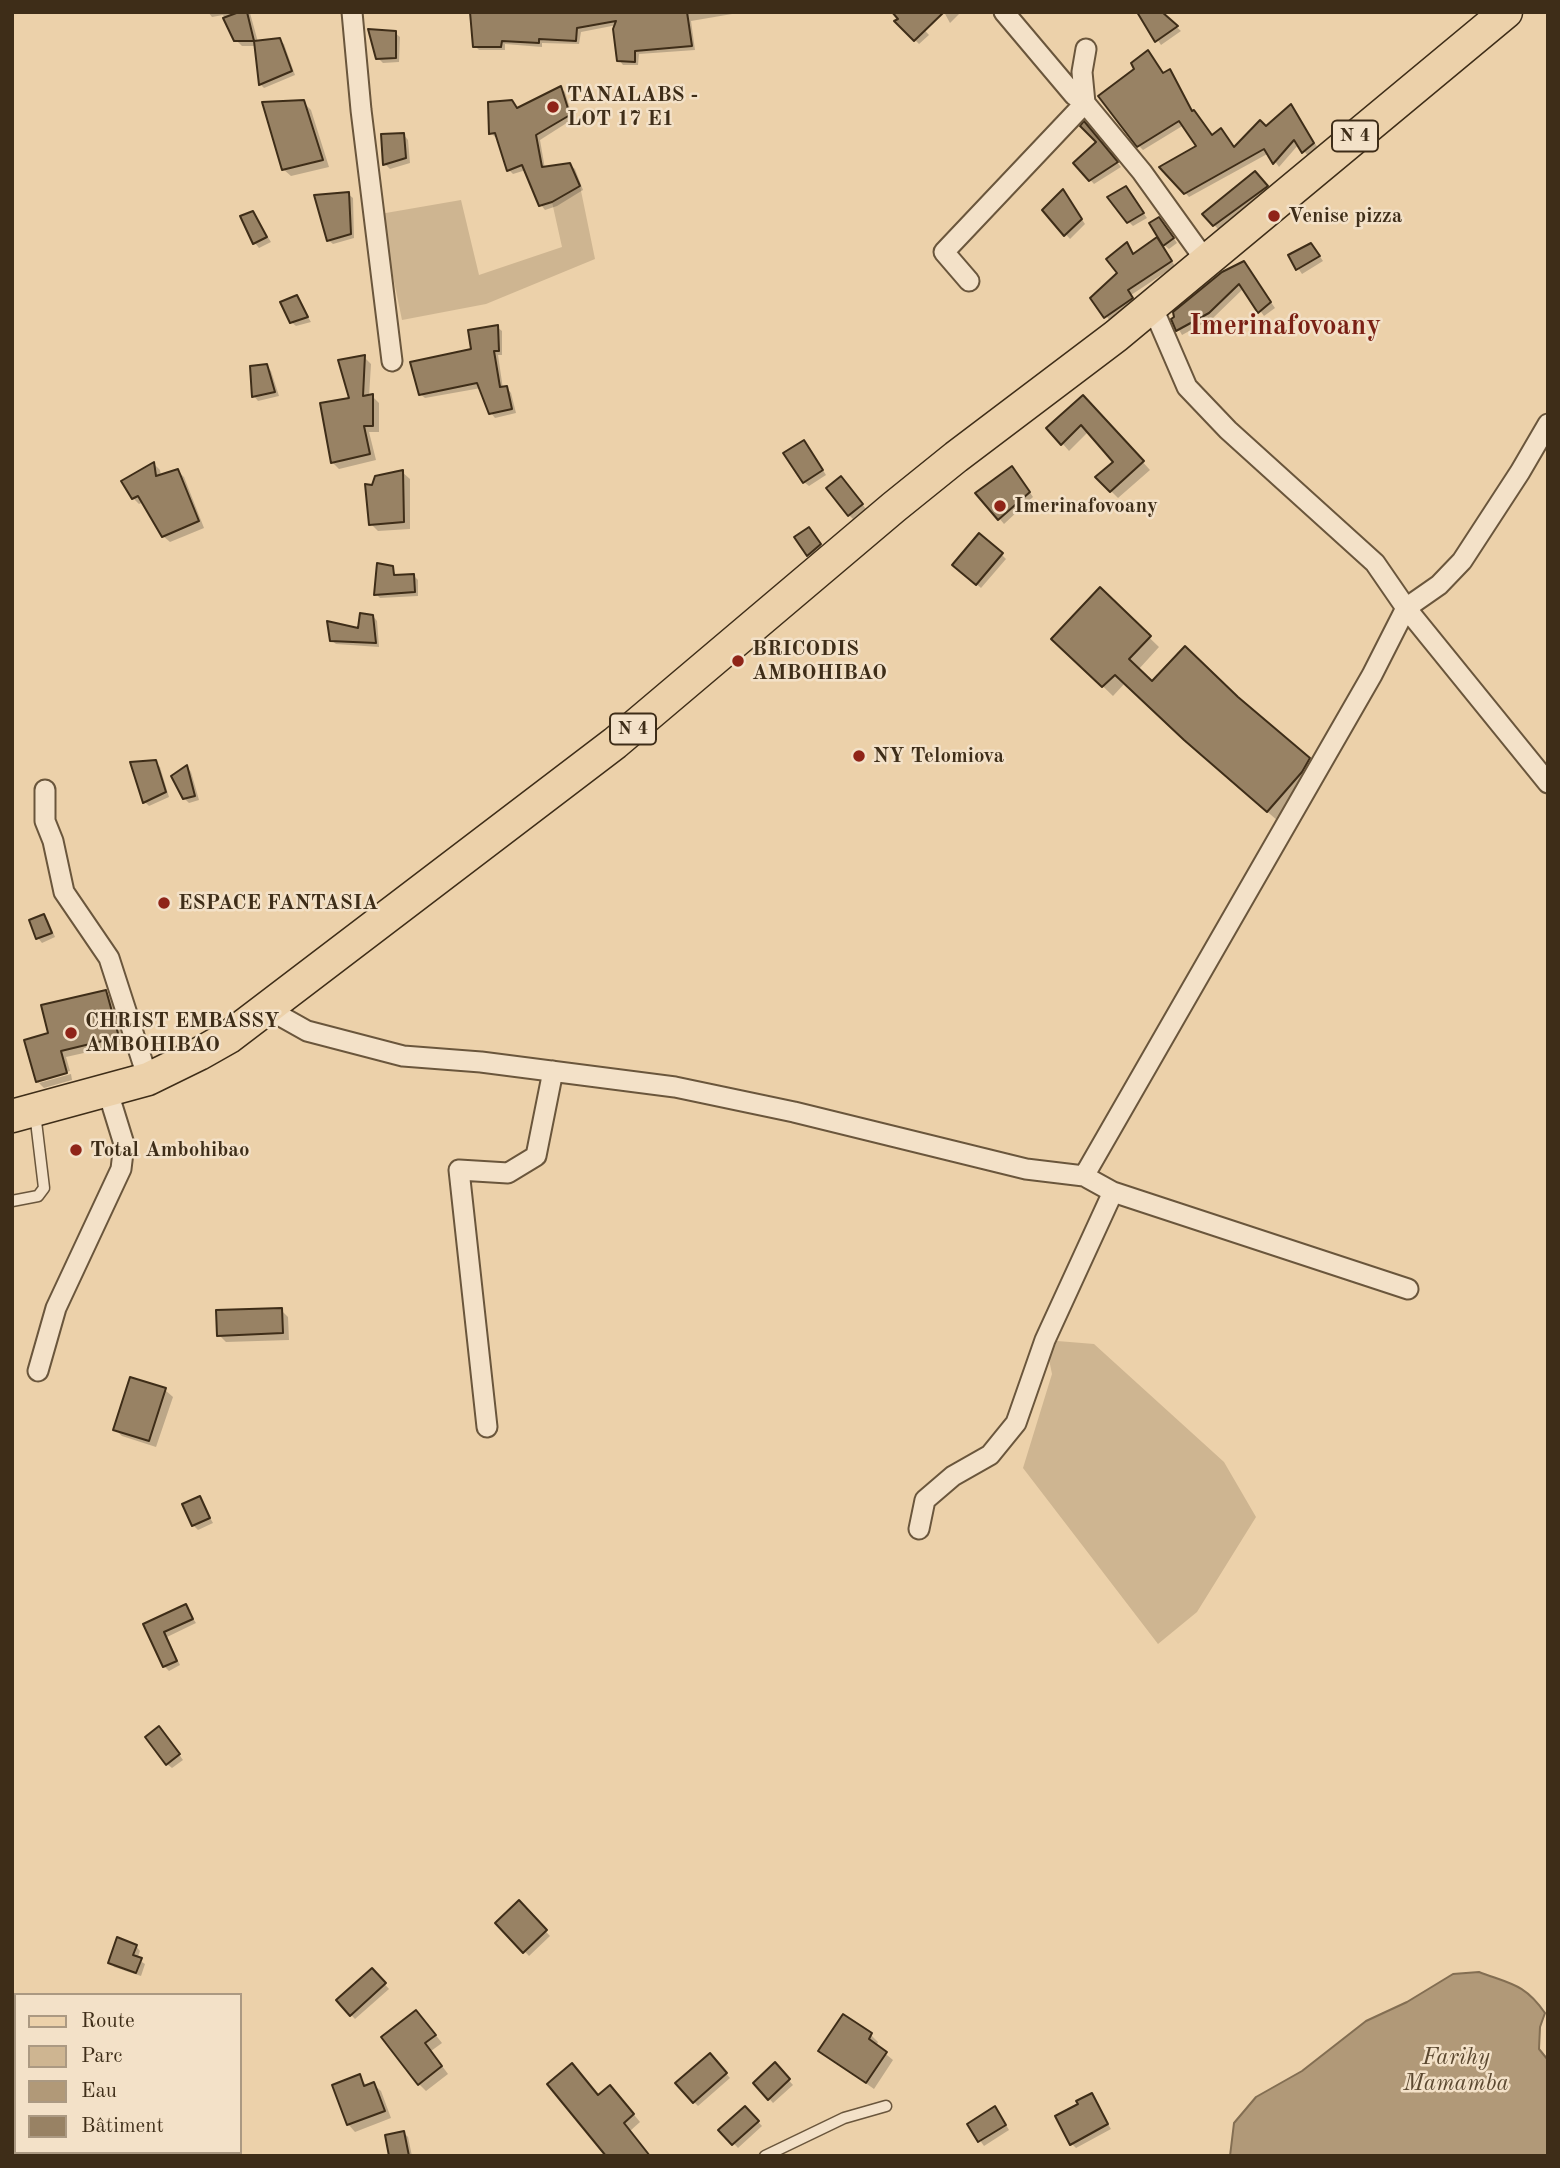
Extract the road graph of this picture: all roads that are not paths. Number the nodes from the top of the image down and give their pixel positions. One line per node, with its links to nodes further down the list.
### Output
1 (352, 12): 9 (street)
2 (1004, 12): 5 (street)
3 (1506, 12): 6 (main road, N 4)
4 (1086, 49): 5 (street)
5 (1085, 103): 6 (street); 7 (street)
6 (1206, 261): 8 (main road, N 4)
7 (969, 281)
8 (1153, 306): 11 (street); 14 (main road, N 4)
9 (392, 361)
10 (1548, 424): 11 (street)
11 (1406, 608): 12 (street); 19 (street)
12 (1548, 783)
13 (44, 790): 16 (street)
14 (266, 1008): 15 (street); 16 (main road, N 4)
15 (553, 1071): 19 (street); 24 (street)
16 (148, 1079): 17 (main road, N 4)
17 (107, 1089): 18 (main road, N 4); 23 (street)
18 (20, 1110): 21 (lane)
19 (1084, 1176): 20 (street)
20 (1113, 1192): 22 (street); 25 (street)
21 (12, 1201)
22 (1408, 1289)
23 (38, 1371)
24 (487, 1427)
25 (919, 1529)
26 (886, 2106): 27 (lane)
27 (765, 2156)

